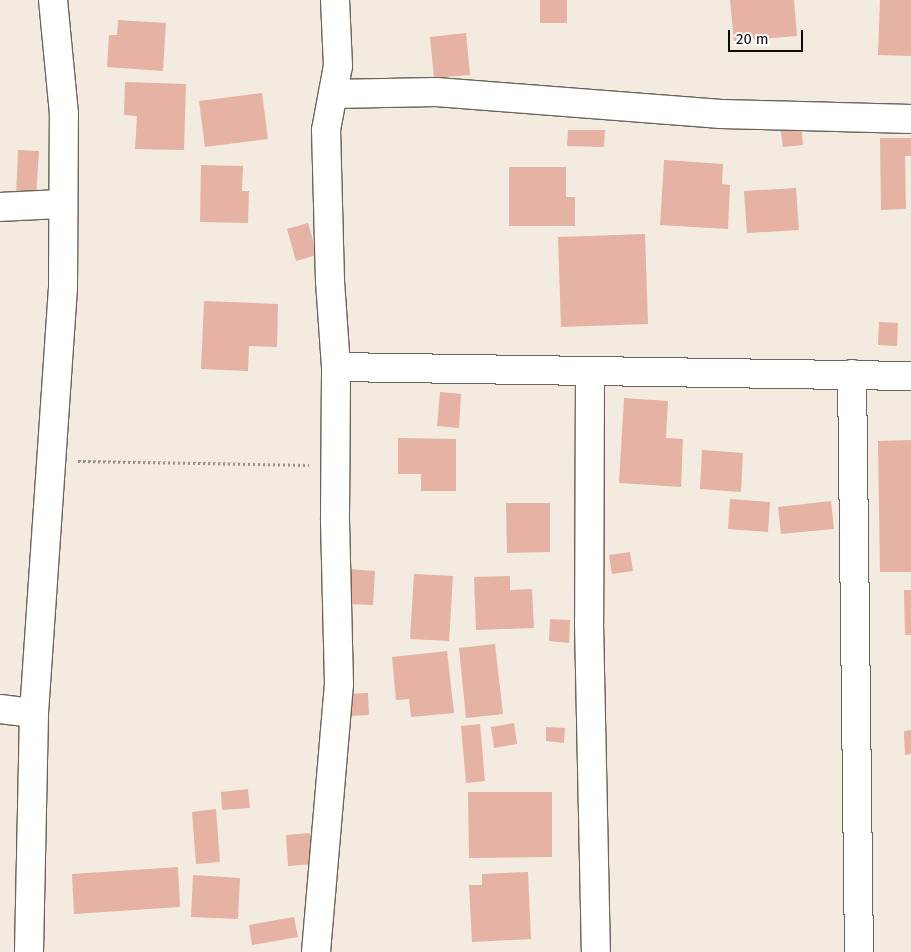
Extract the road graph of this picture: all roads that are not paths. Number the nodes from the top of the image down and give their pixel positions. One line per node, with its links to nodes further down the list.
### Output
1 (53, 0): 5 (street)
2 (335, 0): 3 (street)
3 (333, 94): 4 (street); 7 (street)
4 (911, 119)
5 (62, 204): 6 (street); 12 (street)
6 (0, 207)
7 (336, 367): 8 (street); 14 (street)
8 (590, 373): 9 (street); 15 (street)
9 (852, 374): 10 (street); 16 (street)
10 (911, 376)
11 (0, 709): 12 (street)
12 (34, 713): 13 (street)
13 (29, 952)
14 (316, 952)
15 (596, 952)
16 (859, 952)

